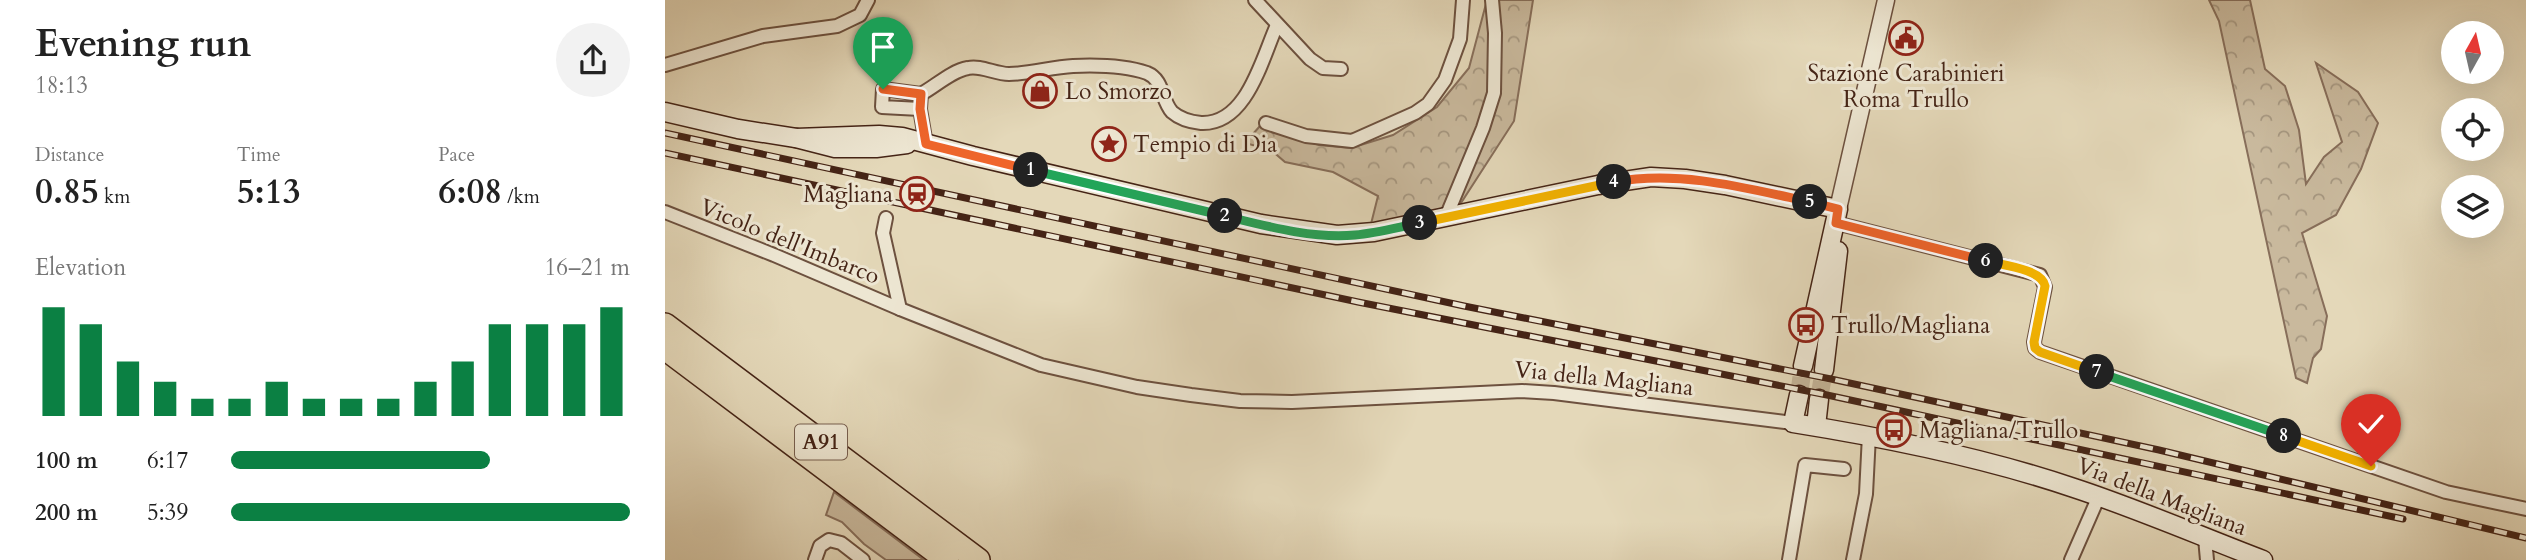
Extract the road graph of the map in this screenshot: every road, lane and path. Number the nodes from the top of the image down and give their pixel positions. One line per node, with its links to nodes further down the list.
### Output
1 (868, 0): 7 (street)
2 (1255, 0): 6 (street)
3 (1463, 0): 12 (street)
4 (1492, 0): 16 (street)
5 (1886, 0): 15 (street)
6 (1277, 25): 8 (street); 9 (street)
7 (665, 65)
8 (1341, 69)
9 (921, 94): 10 (street); 10 (street)
10 (920, 109): 13 (street)
11 (665, 112): 13 (main road)
12 (1266, 123)
13 (922, 143): 16 (main road)
14 (665, 212): 18 (street, Vicolo dell'Imbarco)
15 (1837, 216): 16 (main road); 21 (main road); 22 (main road); 30 (street)
16 (1446, 217)
17 (886, 218): 18 (street)
18 (899, 309): 25 (street, Via della Magliana)
19 (665, 325): 35 (highway, A91)
20 (665, 348): 34 (highway, A91)
21 (1804, 366)
22 (1824, 370)
23 (1799, 395): 25 (main road)
24 (1819, 399): 26 (main road)
25 (1793, 423): 26 (main road, Via della Magliana)
26 (1816, 426): 27 (main road, Via della Magliana)
27 (1869, 435): 29 (main road, Via della Magliana); 37 (street)
28 (1844, 469): 36 (street)
29 (2099, 496): 31 (main road, Via della Magliana); 38 (street)
30 (2526, 509)
31 (2205, 538): 39 (street); 40 (main road, Via della Magliana)
32 (815, 560): 33 (street)
33 (863, 560)
34 (947, 560)
35 (978, 560)
36 (1789, 560)
37 (1853, 560)
38 (2071, 560)
39 (2207, 560)
40 (2263, 560)

